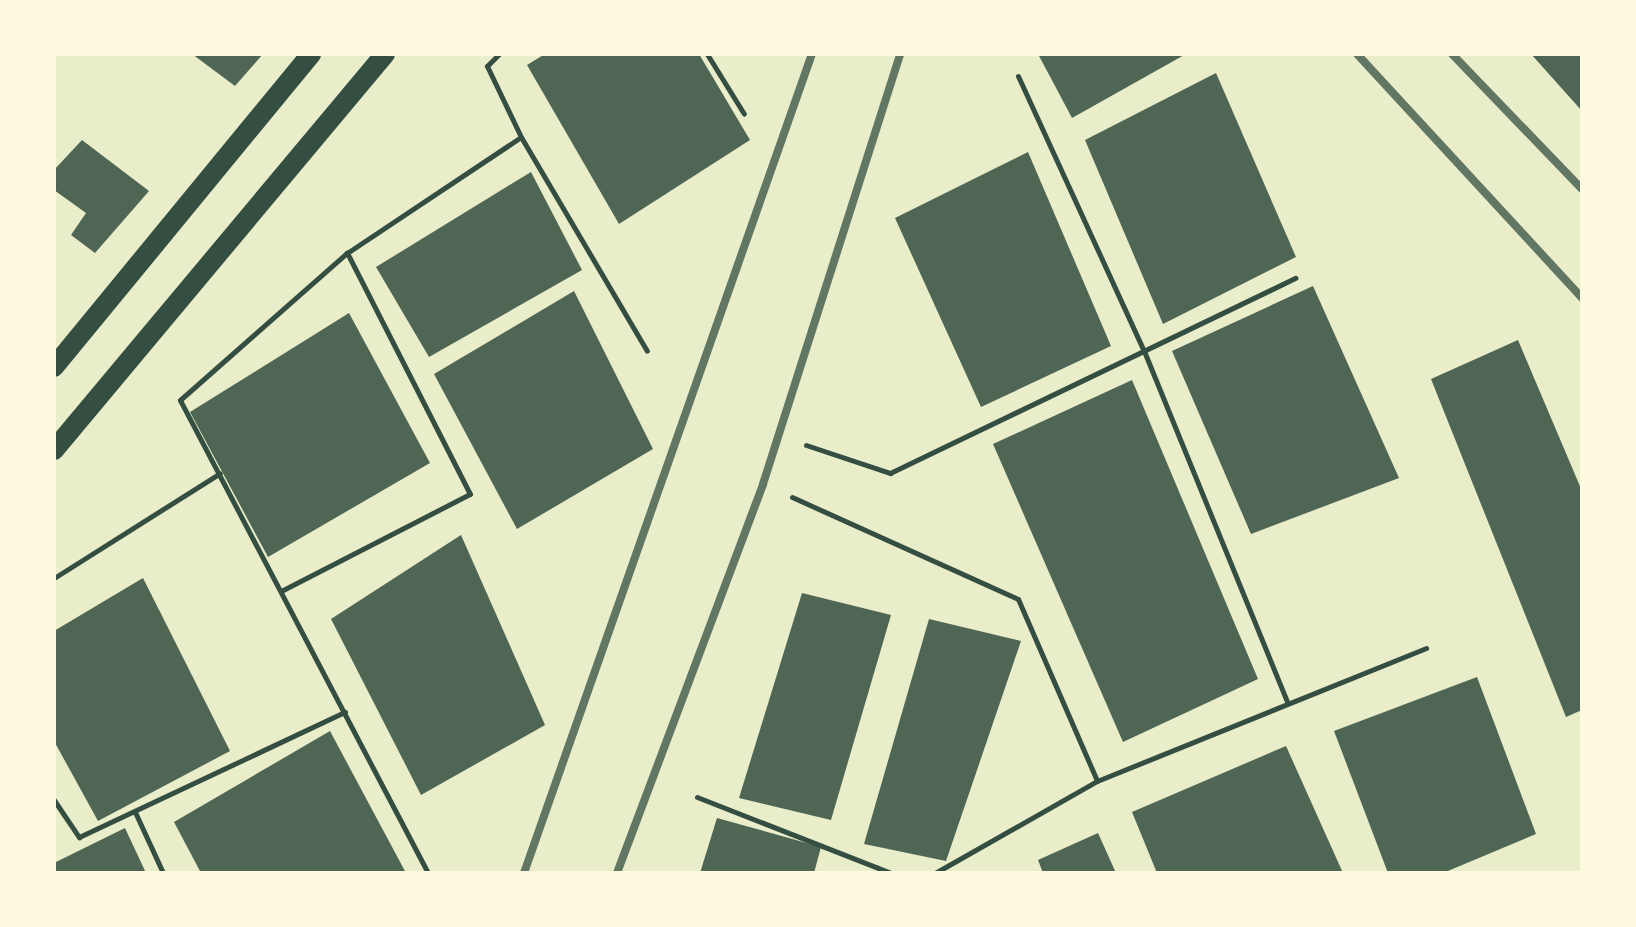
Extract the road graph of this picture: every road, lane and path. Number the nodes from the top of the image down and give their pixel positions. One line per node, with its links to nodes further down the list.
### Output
1 (311, 54): 18 (main road)
2 (385, 54): 20 (main road)
3 (499, 54): 11 (path)
4 (707, 54): 10 (path)
5 (812, 54): 34 (street)
6 (900, 54): 19 (street)
7 (1357, 54): 15 (street)
8 (1452, 54): 12 (street)
9 (1018, 76): 17 (path)
10 (744, 114)
11 (521, 137): 13 (path); 16 (path)
12 (1582, 189)
13 (347, 253): 21 (path); 24 (path)
14 (1296, 278): 17 (path)
15 (1582, 298)
16 (647, 351)
17 (1144, 351): 19 (path); 26 (path)
18 (54, 367)
19 (776, 435): 22 (street)
20 (54, 450)
21 (220, 473): 23 (path); 24 (path)
22 (763, 484): 28 (path); 35 (street)
23 (54, 578)
24 (283, 590): 27 (path)
25 (1426, 648): 26 (path)
26 (1288, 703): 28 (path)
27 (345, 712): 31 (path); 33 (path)
28 (1097, 781): 37 (path)
29 (697, 797): 36 (path)
30 (54, 800): 31 (path)
31 (135, 812): 32 (path)
32 (163, 873)
33 (428, 873)
34 (524, 873)
35 (617, 873)
36 (891, 873)
37 (935, 873)

